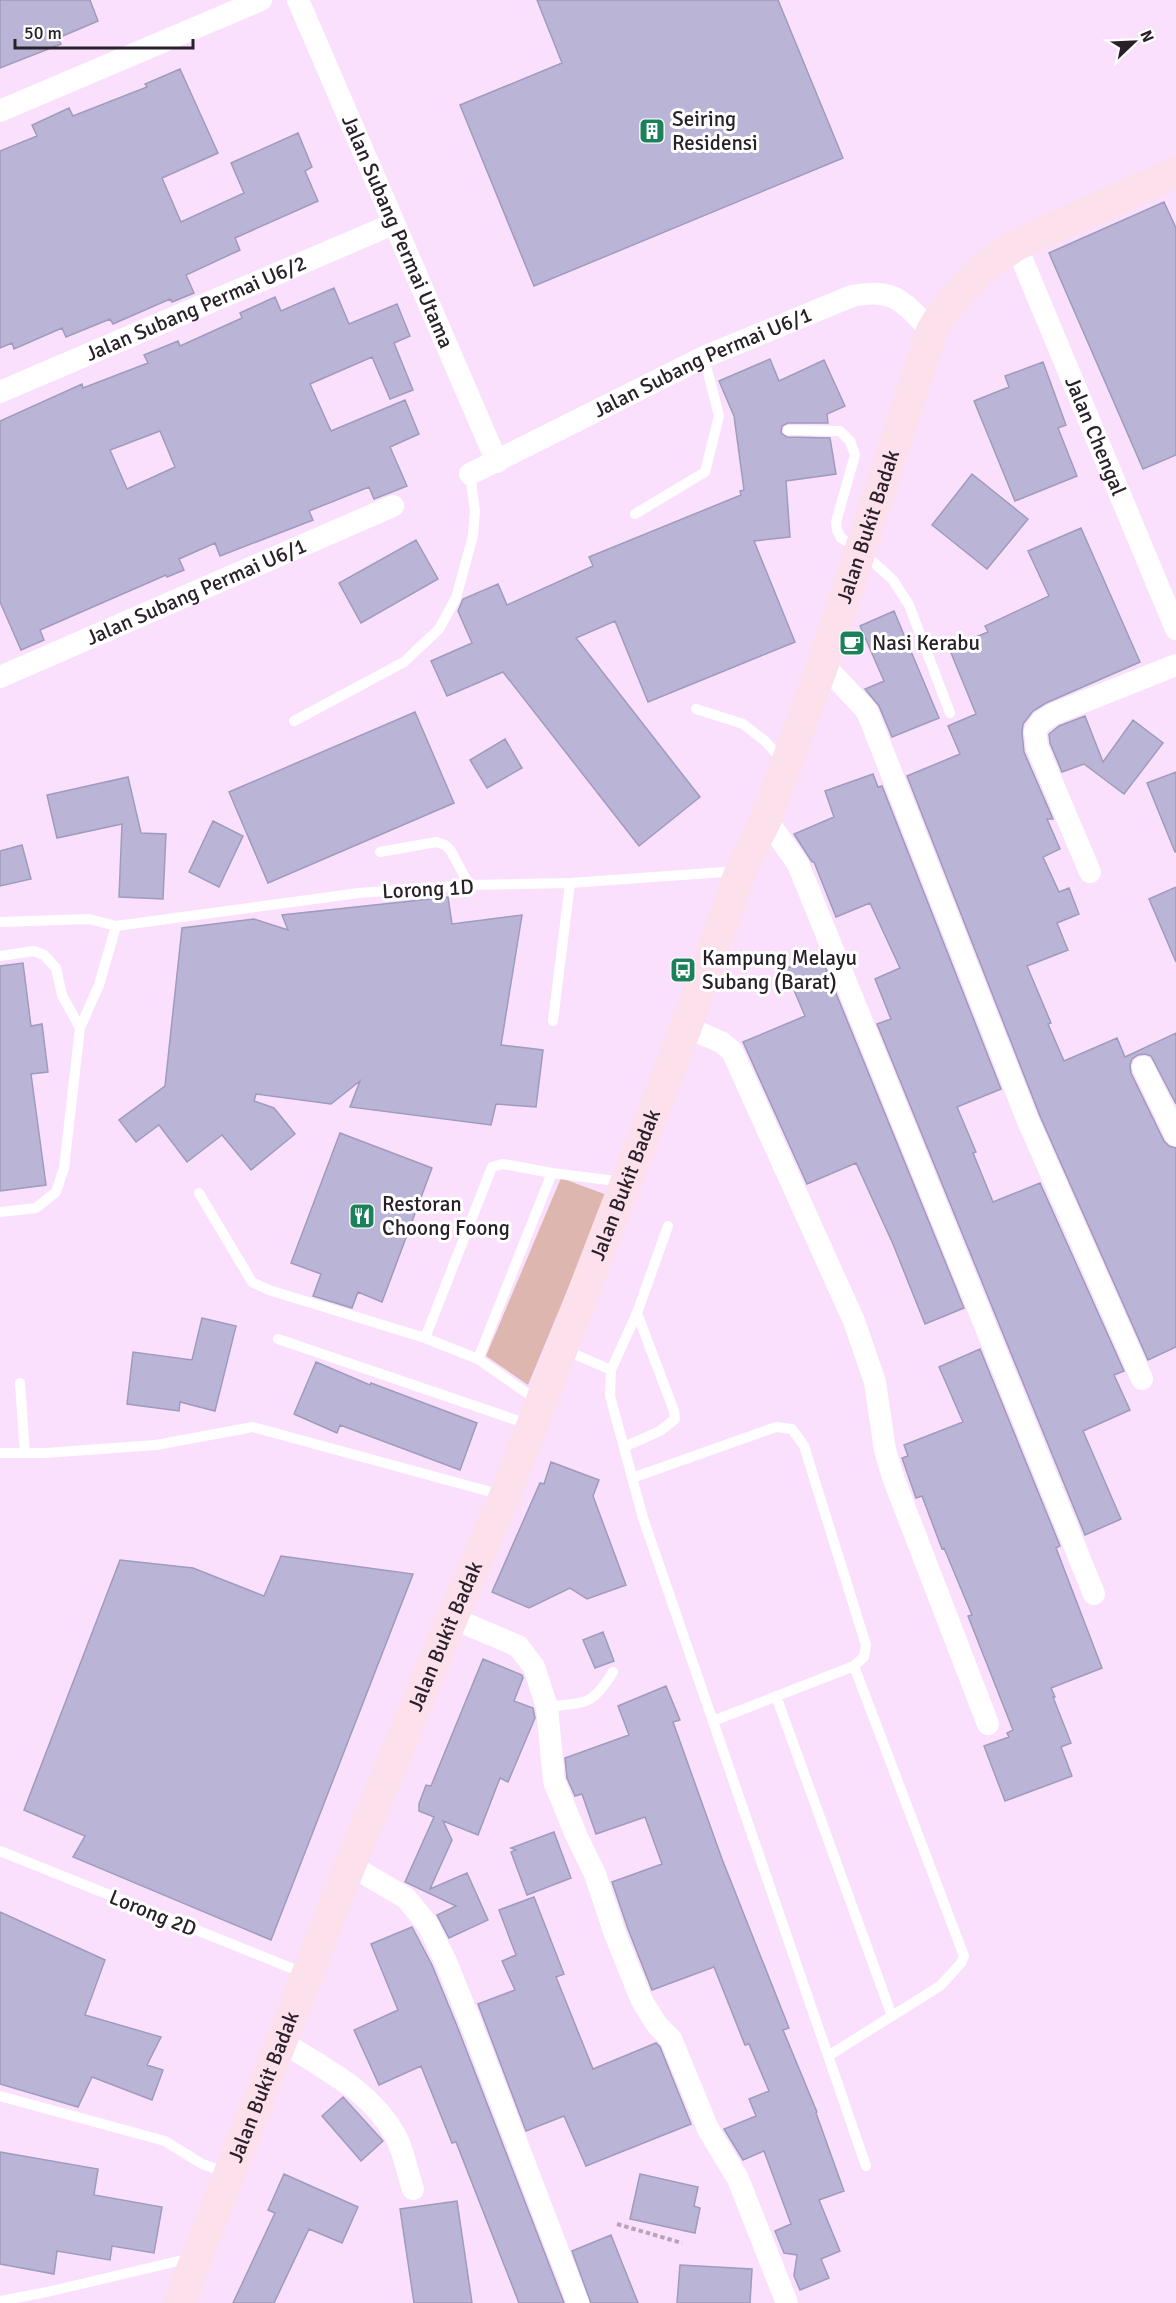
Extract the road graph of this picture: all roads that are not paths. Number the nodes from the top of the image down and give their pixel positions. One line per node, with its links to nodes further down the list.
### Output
1 (261, 0): 3 (street)
2 (298, 0): 5 (street, Jalan Subang Permai Utama)
3 (0, 111)
4 (1175, 176): 6 (main road, Jalan Bukit Badak)
5 (393, 224): 9 (street, Jalan Subang Permai U6/2); 11 (street, Jalan Subang Permai Utama)
6 (1016, 245): 7 (main road, Jalan Bukit Badak); 16 (street, Jalan Chengal)
7 (932, 331): 8 (street, Jalan Subang Permai U6/1); 15 (main road, Jalan Bukit Badak)
8 (704, 357): 11 (street, Jalan Subang Permai U6/1); 14 (lane)
9 (0, 392)
10 (788, 430): 15 (lane)
11 (497, 462): 12 (street, Jalan Subang Permai U6/1)
12 (470, 474): 22 (lane)
13 (393, 506): 19 (street, Jalan Subang Permai U6/1)
14 (635, 514)
15 (859, 549): 17 (main road, Jalan Bukit Badak); 21 (lane)
16 (1176, 629)
17 (823, 664): 23 (main road, Jalan Bukit Badak); 49 (street)
18 (1176, 665): 27 (street)
19 (0, 677)
20 (696, 709): 23 (lane)
21 (950, 712)
22 (294, 721)
23 (786, 763): 24 (main road, Jalan Bukit Badak)
24 (766, 819): 26 (main road, Jalan Bukit Badak); 57 (street)
25 (380, 852): 29 (lane)
26 (741, 870): 28 (lane, Lorong 1D); 34 (main road, Jalan Bukit Badak)
27 (1090, 872)
28 (570, 883): 29 (lane, Lorong 1D); 33 (lane)
29 (469, 885): 31 (lane, Lorong 1D)
30 (0, 922): 31 (lane)
31 (116, 926): 35 (lane)
32 (0, 956): 35 (lane)
33 (553, 1021)
34 (686, 1027): 39 (main road, Jalan Bukit Badak); 64 (street)
35 (80, 1028): 41 (lane)
36 (1143, 1067): 37 (street)
37 (1176, 1135)
38 (552, 1173): 39 (lane); 44 (lane); 47 (lane)
39 (627, 1182): 46 (main road, Jalan Bukit Badak)
40 (199, 1193): 44 (lane)
41 (0, 1212)
42 (668, 1226): 43 (lane)
43 (637, 1313): 48 (lane); 52 (lane)
44 (425, 1338): 47 (lane)
45 (278, 1339): 51 (lane)
46 (562, 1348): 48 (lane); 51 (main road, Jalan Bukit Badak)
47 (478, 1359): 51 (lane)
48 (611, 1370): 52 (lane)
49 (1142, 1379)
50 (20, 1383): 54 (lane)
51 (536, 1414): 56 (main road, Jalan Bukit Badak)
52 (624, 1447): 55 (lane)
53 (0, 1453): 54 (lane)
54 (25, 1453): 56 (lane)
55 (632, 1478): 59 (lane); 63 (lane)
56 (505, 1496): 58 (main road, Jalan Bukit Badak)
57 (1094, 1594)
58 (452, 1618): 62 (street); 66 (main road, Jalan Bukit Badak)
59 (854, 1666): 61 (lane); 68 (lane)
60 (613, 1672): 62 (lane)
61 (776, 1696): 63 (lane); 68 (lane)
62 (547, 1707): 79 (street)
63 (713, 1721): 70 (lane)
64 (988, 1724)
65 (0, 1851): 67 (lane, Lorong 2D)
66 (350, 1865): 67 (main road, Jalan Bukit Badak); 78 (street)
67 (306, 1974): 69 (main road, Jalan Bukit Badak)
68 (892, 2016): 70 (lane)
69 (281, 2041): 73 (main road, Jalan Bukit Badak); 74 (street)
70 (828, 2056): 72 (lane)
71 (1, 2099): 73 (lane)
72 (866, 2166)
73 (229, 2174): 75 (main road, Jalan Bukit Badak)
74 (413, 2188)
75 (197, 2256): 76 (main road, Jalan Bukit Badak); 77 (lane)
76 (180, 2300)
77 (0, 2301)
78 (578, 2303)
79 (787, 2303)

